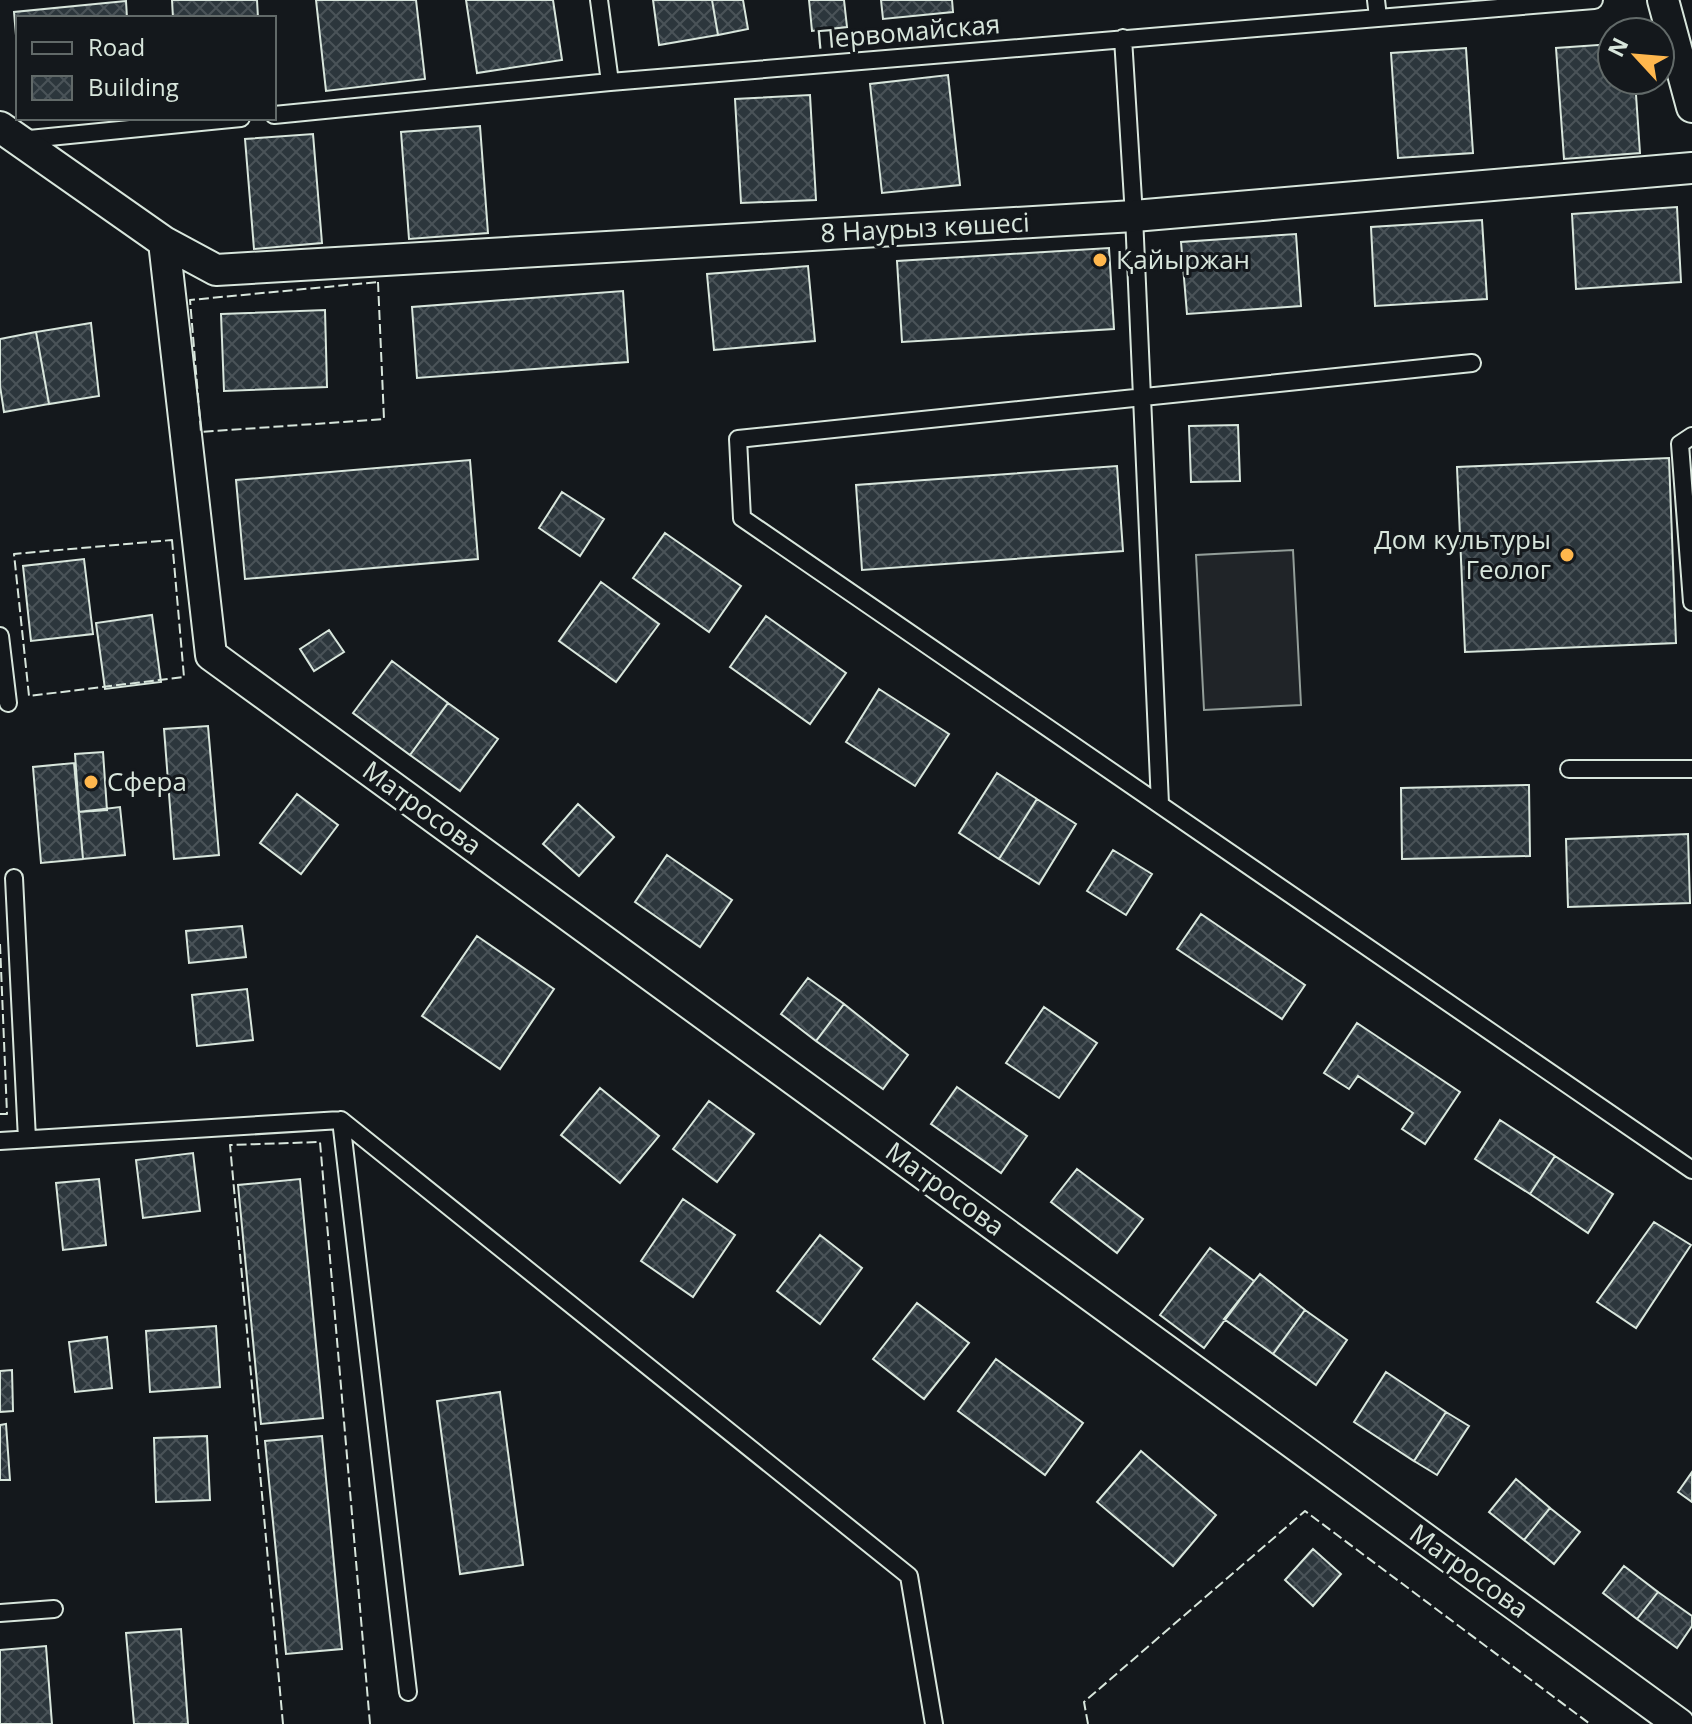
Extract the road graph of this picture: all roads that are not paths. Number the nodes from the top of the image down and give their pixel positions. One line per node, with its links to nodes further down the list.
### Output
1 (599, 0): 6 (lane)
2 (1594, 0): 4 (lane, Первомайская)
3 (1663, 0): 7 (street)
4 (1377, 8): 5 (lane, Первомайская)
5 (1123, 38): 6 (lane, Первомайская); 12 (lane)
6 (610, 82): 8 (lane, Первомайская)
7 (1692, 107)
8 (276, 115)
9 (212, 120): 10 (lane)
10 (9, 134): 13 (street, 8 Наурыз көшесі)
11 (1692, 168): 12 (street, 8 Наурыз көшесі)
12 (1134, 216): 13 (street, 8 Наурыз көшесі); 15 (lane)
13 (164, 242): 32 (street, Матросова)
14 (1472, 363): 15 (lane)
15 (1142, 397): 22 (lane); 22 (lane)
16 (1692, 436): 17 (lane)
17 (1692, 602)
18 (0, 636): 19 (lane)
19 (8, 703)
20 (1569, 769): 21 (lane)
21 (1692, 769)
22 (1160, 804): 27 (lane)
23 (14, 878): 25 (lane)
24 (341, 1120): 25 (lane); 30 (lane); 31 (lane)
25 (27, 1139): 26 (lane)
26 (0, 1141)
27 (1692, 1170)
28 (54, 1609): 29 (lane)
29 (0, 1613)
30 (408, 1692)
31 (934, 1724)
32 (1679, 1724)

